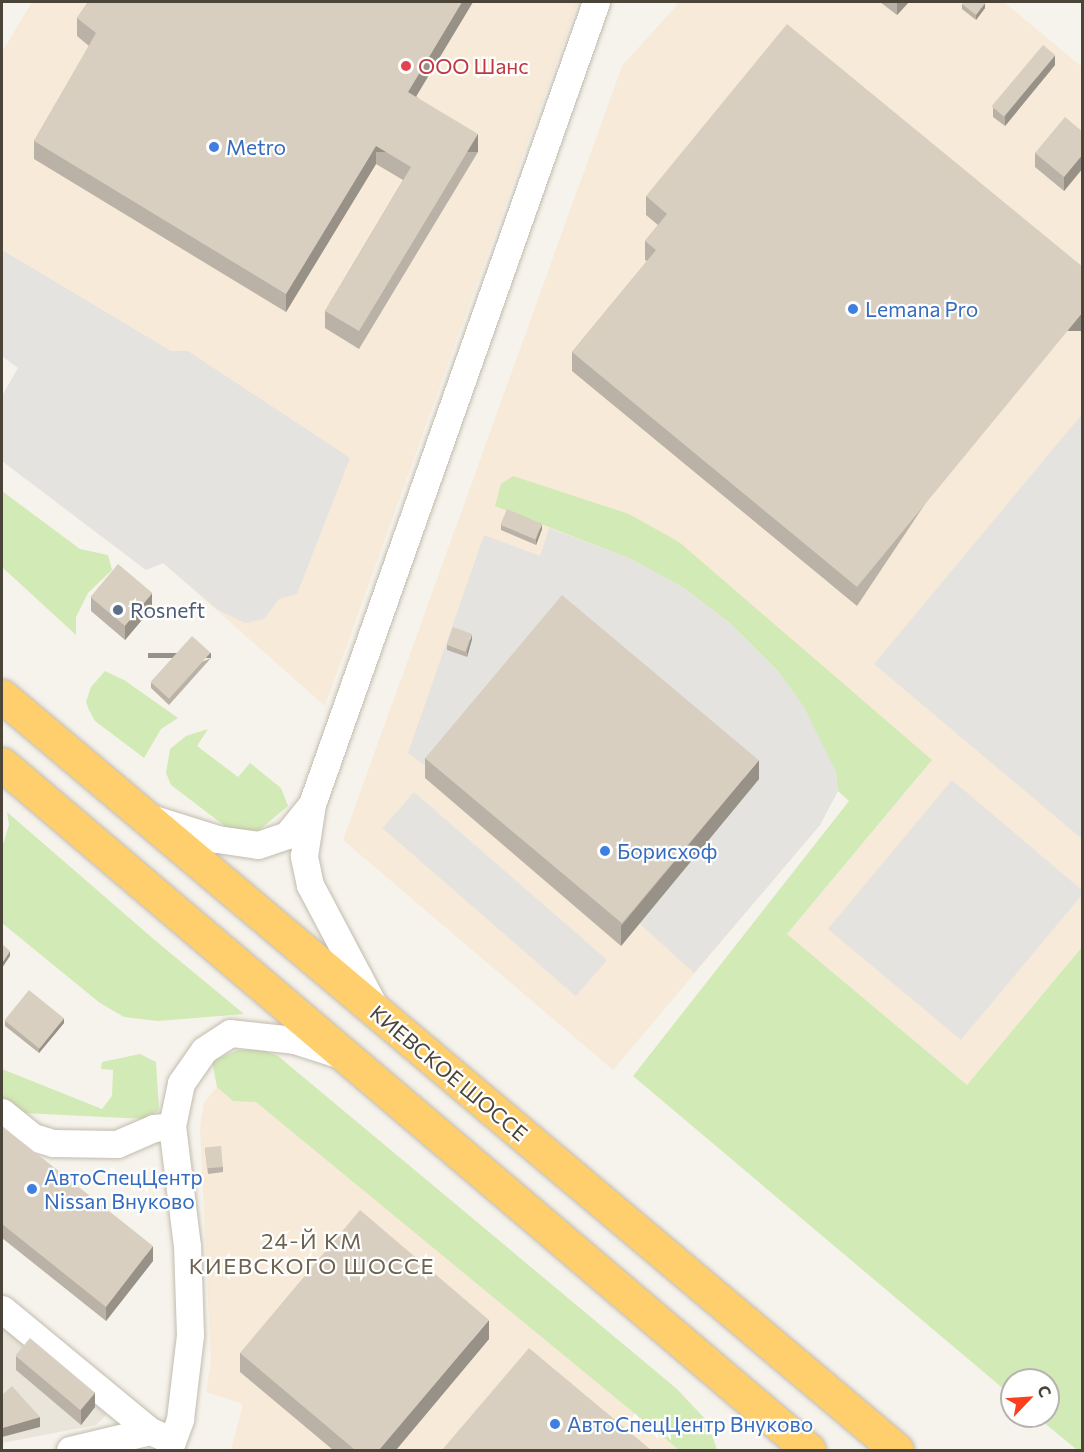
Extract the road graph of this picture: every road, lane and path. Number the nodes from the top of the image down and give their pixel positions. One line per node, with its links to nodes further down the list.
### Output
1 (596, 2): 4 (street)
2 (2, 696): 5 (highway, КИЕВСКОЕ ШОССЕ)
3 (2, 764): 7 (highway)
4 (312, 804): 5 (street); 6 (street)
5 (143, 815): 6 (highway, КИЕВСКОЕ ШОССЕ)
6 (378, 1013): 14 (highway, КИЕВСКОЕ ШОССЕ)
7 (345, 1056): 9 (street); 13 (highway)
8 (2, 1112): 9 (street)
9 (172, 1126): 11 (street)
10 (2, 1309): 11 (street)
11 (163, 1440): 12 (street)
12 (70, 1450)
13 (809, 1450)
14 (897, 1450)

